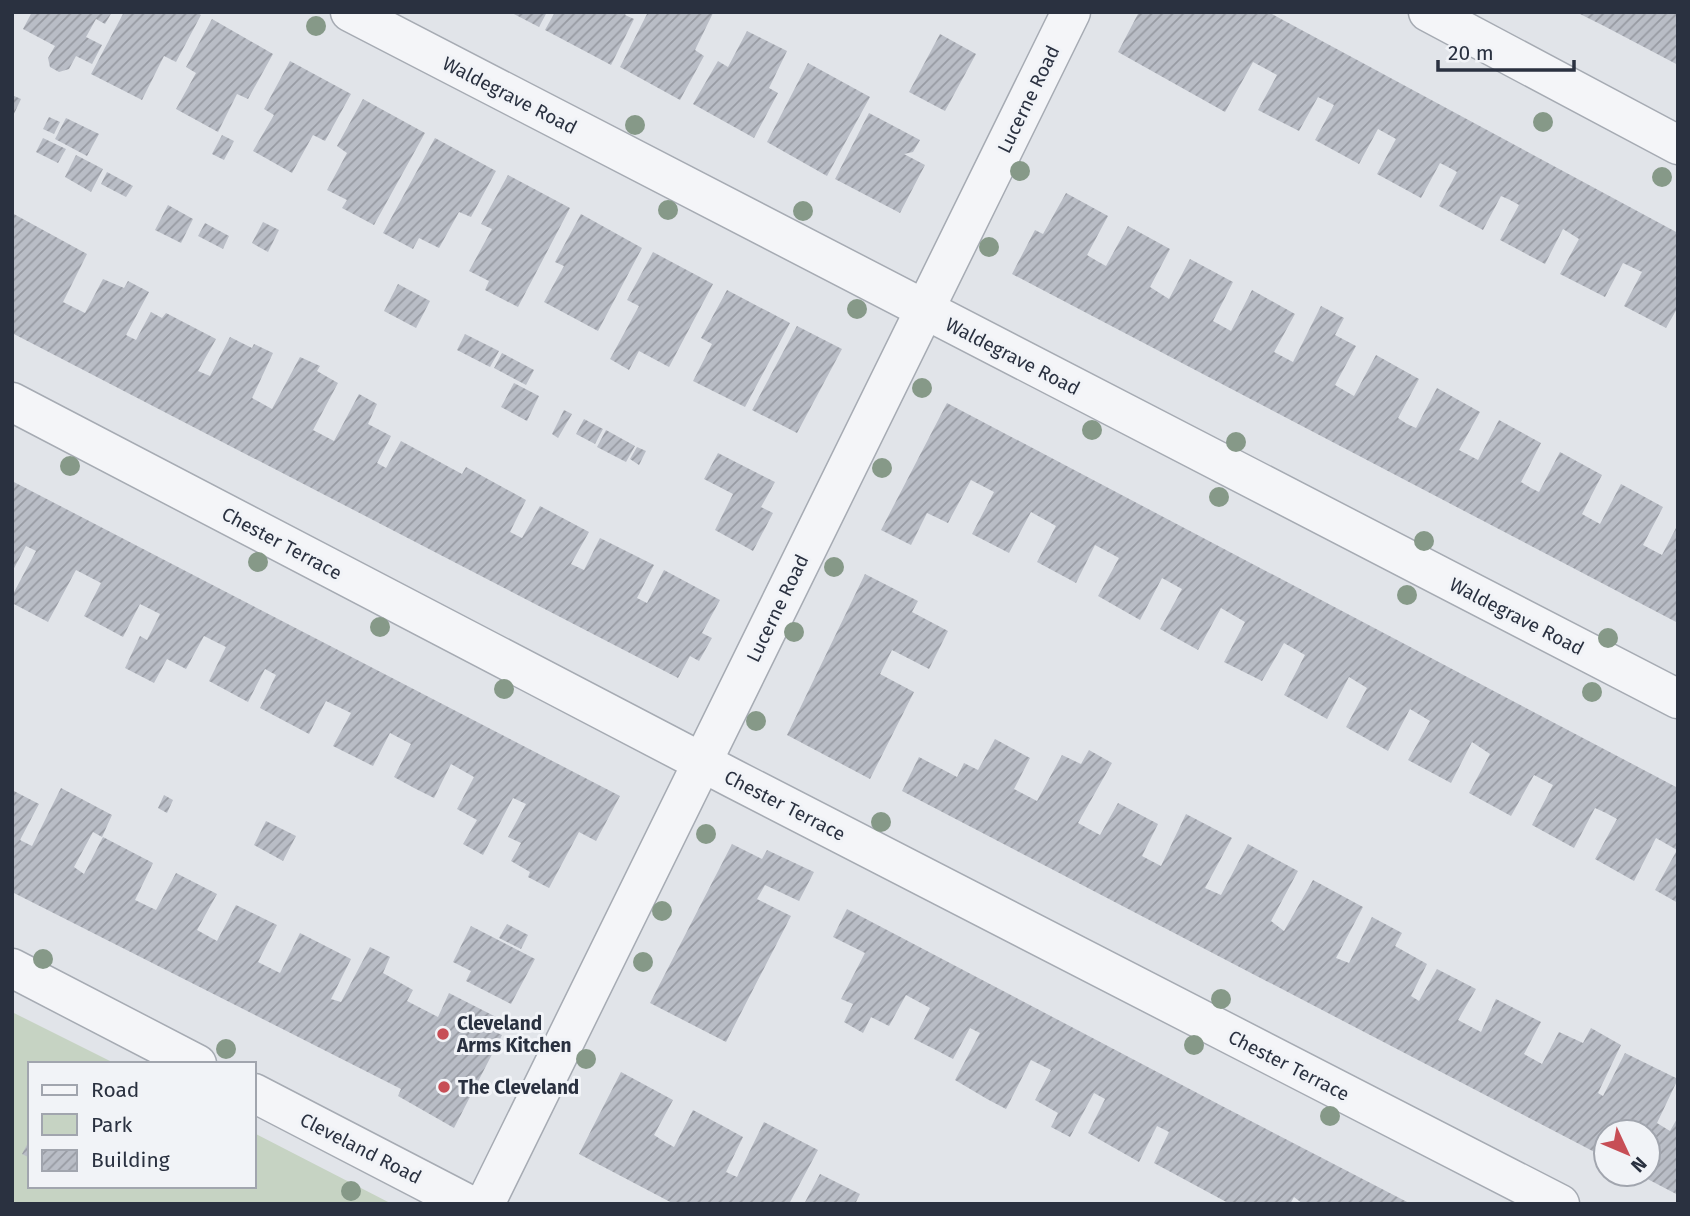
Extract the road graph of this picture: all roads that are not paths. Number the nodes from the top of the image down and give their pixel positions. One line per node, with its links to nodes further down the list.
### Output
1 (350, 12): 5 (street, Waldegrave Road)
2 (1071, 12): 5 (street, Lucerne Road)
3 (1428, 12): 4 (street)
4 (1678, 145)
5 (925, 311): 7 (street, Waldegrave Road); 8 (street, Lucerne Road)
6 (12, 402): 8 (street, Chester Terrace)
7 (1678, 699)
8 (703, 763): 13 (street, Lucerne Road); 14 (street, Chester Terrace)
9 (12, 968): 10 (street)
10 (193, 1062)
11 (256, 1094): 12 (street, Cleveland Road)
12 (468, 1204)
13 (485, 1204)
14 (1560, 1204)

